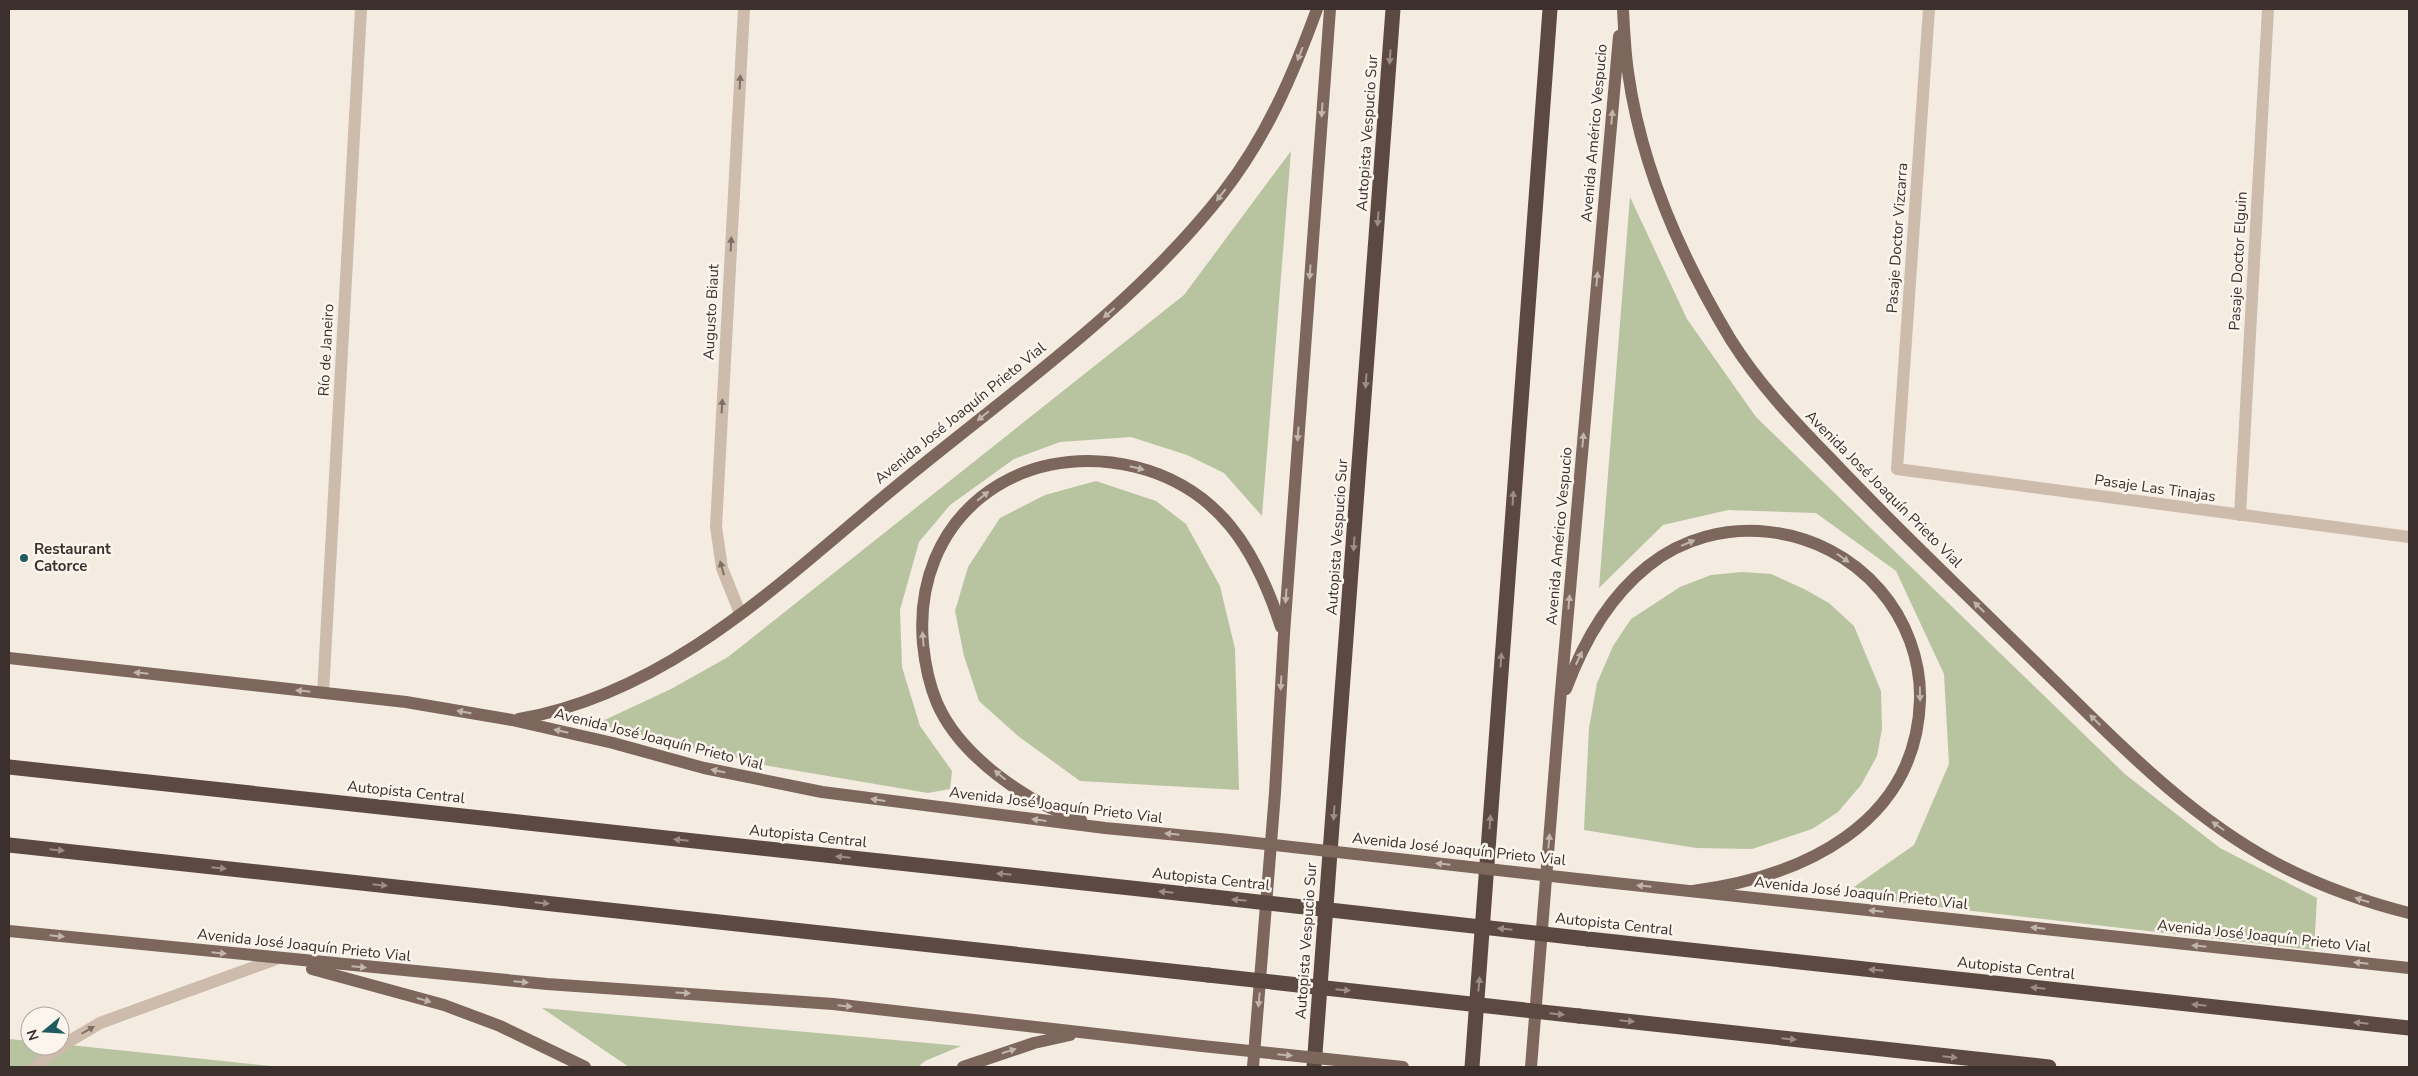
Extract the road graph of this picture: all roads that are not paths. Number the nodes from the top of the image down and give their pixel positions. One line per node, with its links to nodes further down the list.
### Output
1 (361, 9): 16 (street, Río de Janeiro)
2 (744, 9): 13 (street, Augusto Biaut, one-way to 2)
3 (1317, 9): 13 (main road, Avenida José Joaquín Prieto Vial, one-way to 13)
4 (1330, 9): 14 (main road, one-way to 14)
5 (1394, 9): 33 (highway, Autopista Vespucio Sur, one-way to 33)
6 (1550, 9): 35 (highway, one-way to 6)
7 (1622, 9): 17 (main road, Avenida Américo Vespucio, one-way to 7); 23 (main road, Avenida José Joaquín Prieto Vial, one-way to 7)
8 (1929, 9): 10 (street, Pasaje Doctor Vizcarra)
9 (2268, 9): 11 (street, Pasaje Doctor Elguin)
10 (1897, 469): 11 (street, Pasaje Las Tinajas)
11 (2240, 515): 12 (street, Pasaje Las Tinajas)
12 (2409, 537)
13 (740, 614): 18 (main road, Avenida José Joaquín Prieto Vial)
14 (1284, 634): 20 (main road, one-way to 14); 32 (main road, one-way to 32)
15 (9, 658): 16 (main road, Avenida José Joaquín Prieto Vial, one-way to 15)
16 (323, 693): 18 (main road, Avenida José Joaquín Prieto Vial, one-way to 16)
17 (1560, 703): 22 (main road, one-way to 22); 36 (main road, Avenida Américo Vespucio, one-way to 17)
18 (512, 720): 20 (main road, Avenida José Joaquín Prieto Vial, one-way to 18)
19 (9, 767): 27 (highway, Autopista Central, one-way to 19, bridge)
20 (1105, 828): 22 (main road, Avenida José Joaquín Prieto Vial, one-way to 20, bridge)
21 (9, 845): 37 (highway, one-way to 37, bridge)
22 (1693, 891): 26 (main road, Avenida José Joaquín Prieto Vial, one-way to 22)
23 (2409, 913)
24 (9, 931): 25 (main road, Avenida José Joaquín Prieto Vial, one-way to 25)
25 (276, 959): 28 (main road, Avenida José Joaquín Prieto Vial, one-way to 28); 29 (street, one-way to 25); 30 (main road, one-way to 30)
26 (2409, 968)
27 (2409, 1028)
28 (1080, 1032): 31 (main road, one-way to 28); 34 (main road, Avenida José Joaquín Prieto Vial, one-way to 34, bridge)
29 (34, 1067)
30 (585, 1067)
31 (963, 1067)
32 (1253, 1067)
33 (1314, 1067)
34 (1403, 1067)
35 (1472, 1067)
36 (1531, 1067)
37 (2049, 1067)

